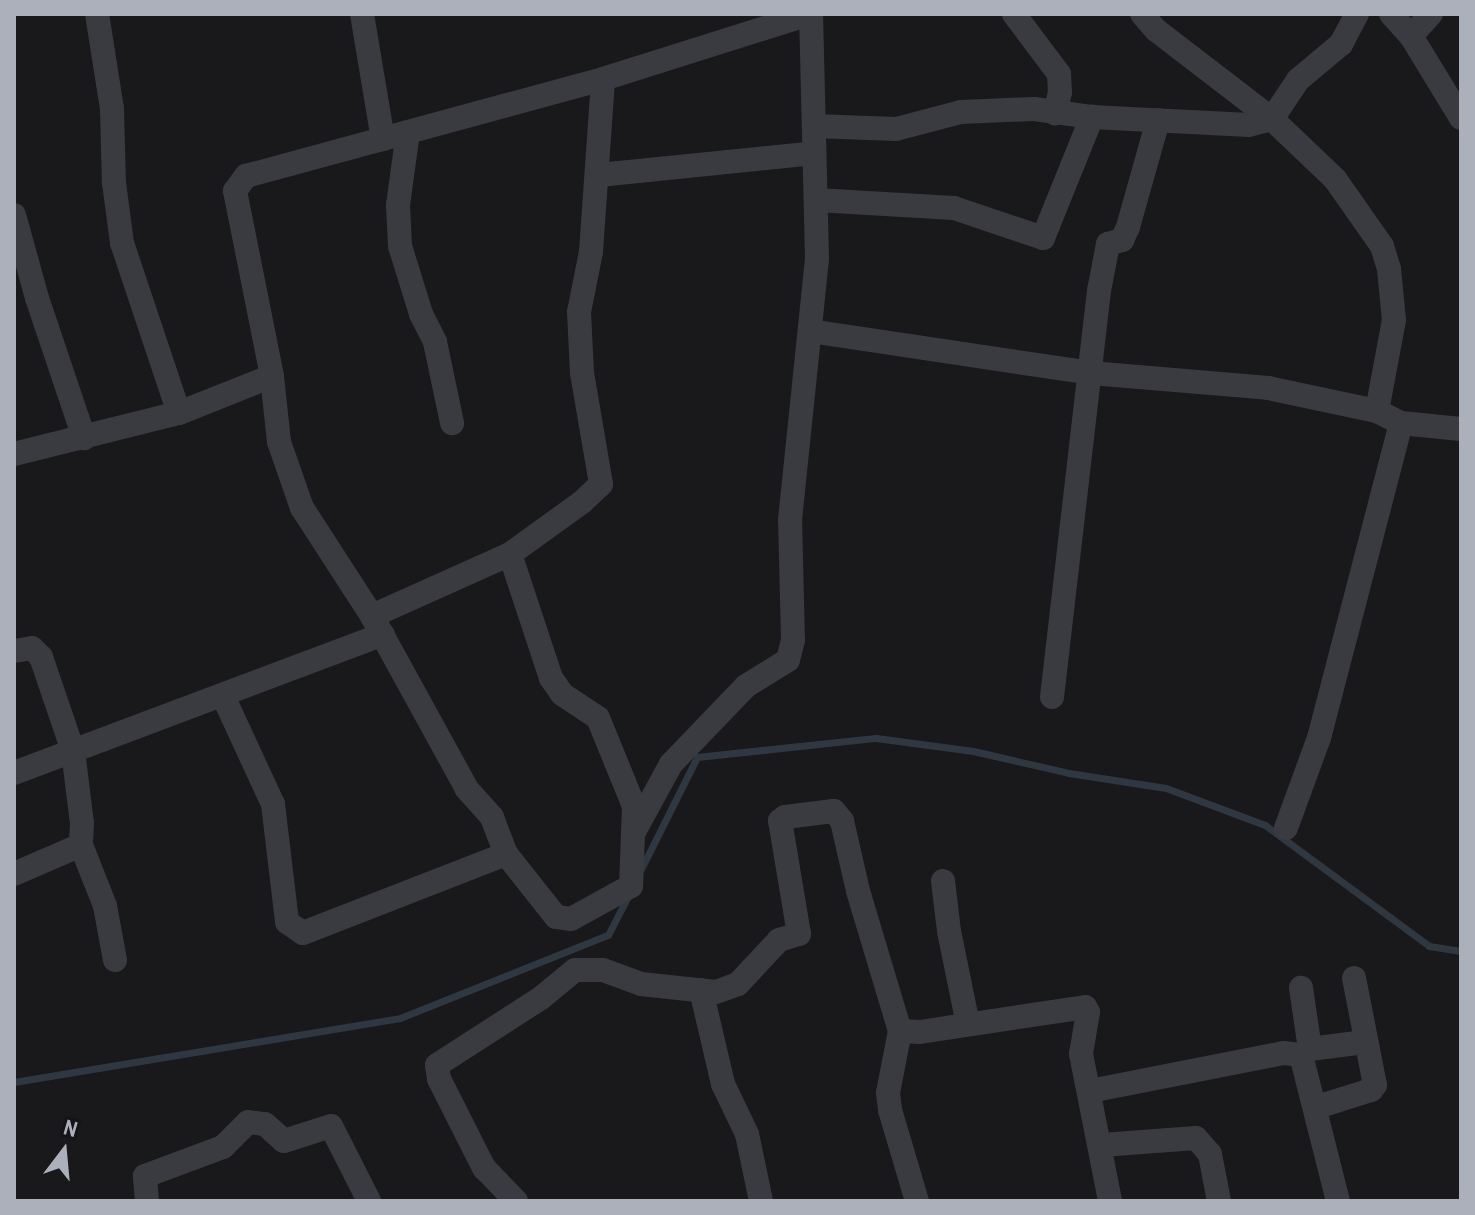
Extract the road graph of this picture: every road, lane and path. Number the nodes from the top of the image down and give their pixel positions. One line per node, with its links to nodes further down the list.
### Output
1 (97, 14): 27 (street)
2 (362, 14): 18 (street)
3 (810, 14): 10 (street); 16 (street)
4 (1014, 14): 11 (street)
5 (1142, 14): 14 (street)
6 (1357, 14): 14 (street)
7 (1391, 14): 9 (street)
8 (1431, 14): 9 (street)
9 (1411, 36): 13 (street)
10 (603, 79): 17 (street); 20 (street)
11 (1055, 113): 12 (street); 16 (street)
12 (1092, 117): 15 (street); 21 (street)
13 (1461, 118)
14 (1272, 119): 15 (street); 26 (street)
15 (1158, 120): 24 (street)
16 (814, 126): 19 (street)
17 (408, 132): 18 (street); 28 (street)
18 (383, 139): 25 (street)
19 (814, 153): 20 (street); 21 (street)
20 (599, 175): 33 (street)
21 (816, 200): 23 (street)
22 (14, 215): 31 (street)
23 (810, 331): 24 (street); 41 (street)
24 (1091, 373): 26 (street); 37 (street)
25 (272, 376): 27 (street); 34 (street)
26 (1377, 411): 29 (street)
27 (179, 413): 31 (street)
28 (452, 423)
29 (1401, 423): 30 (street); 40 (street)
30 (1461, 429)
31 (84, 438): 32 (street)
32 (14, 454)
33 (510, 554): 34 (street); 41 (street)
34 (378, 625): 36 (street); 43 (street)
35 (14, 651): 38 (street)
36 (223, 696): 38 (street); 43 (street)
37 (1052, 697)
38 (73, 751): 39 (street); 42 (street)
39 (14, 773)
40 (1286, 828)
41 (635, 830): 43 (street)
42 (81, 845): 44 (street); 46 (street)
43 (506, 854)
44 (14, 874)
45 (943, 881): 50 (street)
46 (115, 960)
47 (1354, 978): 52 (street)
48 (1301, 988): 53 (street)
49 (701, 990): 51 (street); 59 (street); 60 (street)
50 (968, 1024): 51 (street); 54 (street)
51 (900, 1031): 61 (street)
52 (1365, 1042): 53 (street); 55 (street)
53 (1305, 1052): 54 (street); 55 (street)
54 (1090, 1091): 56 (street)
55 (1317, 1107): 64 (street)
56 (1102, 1145): 62 (street); 63 (street)
57 (147, 1201): 58 (street)
58 (369, 1201)
59 (516, 1201)
60 (761, 1201)
61 (917, 1201)
62 (1110, 1201)
63 (1219, 1201)
64 (1338, 1201)

